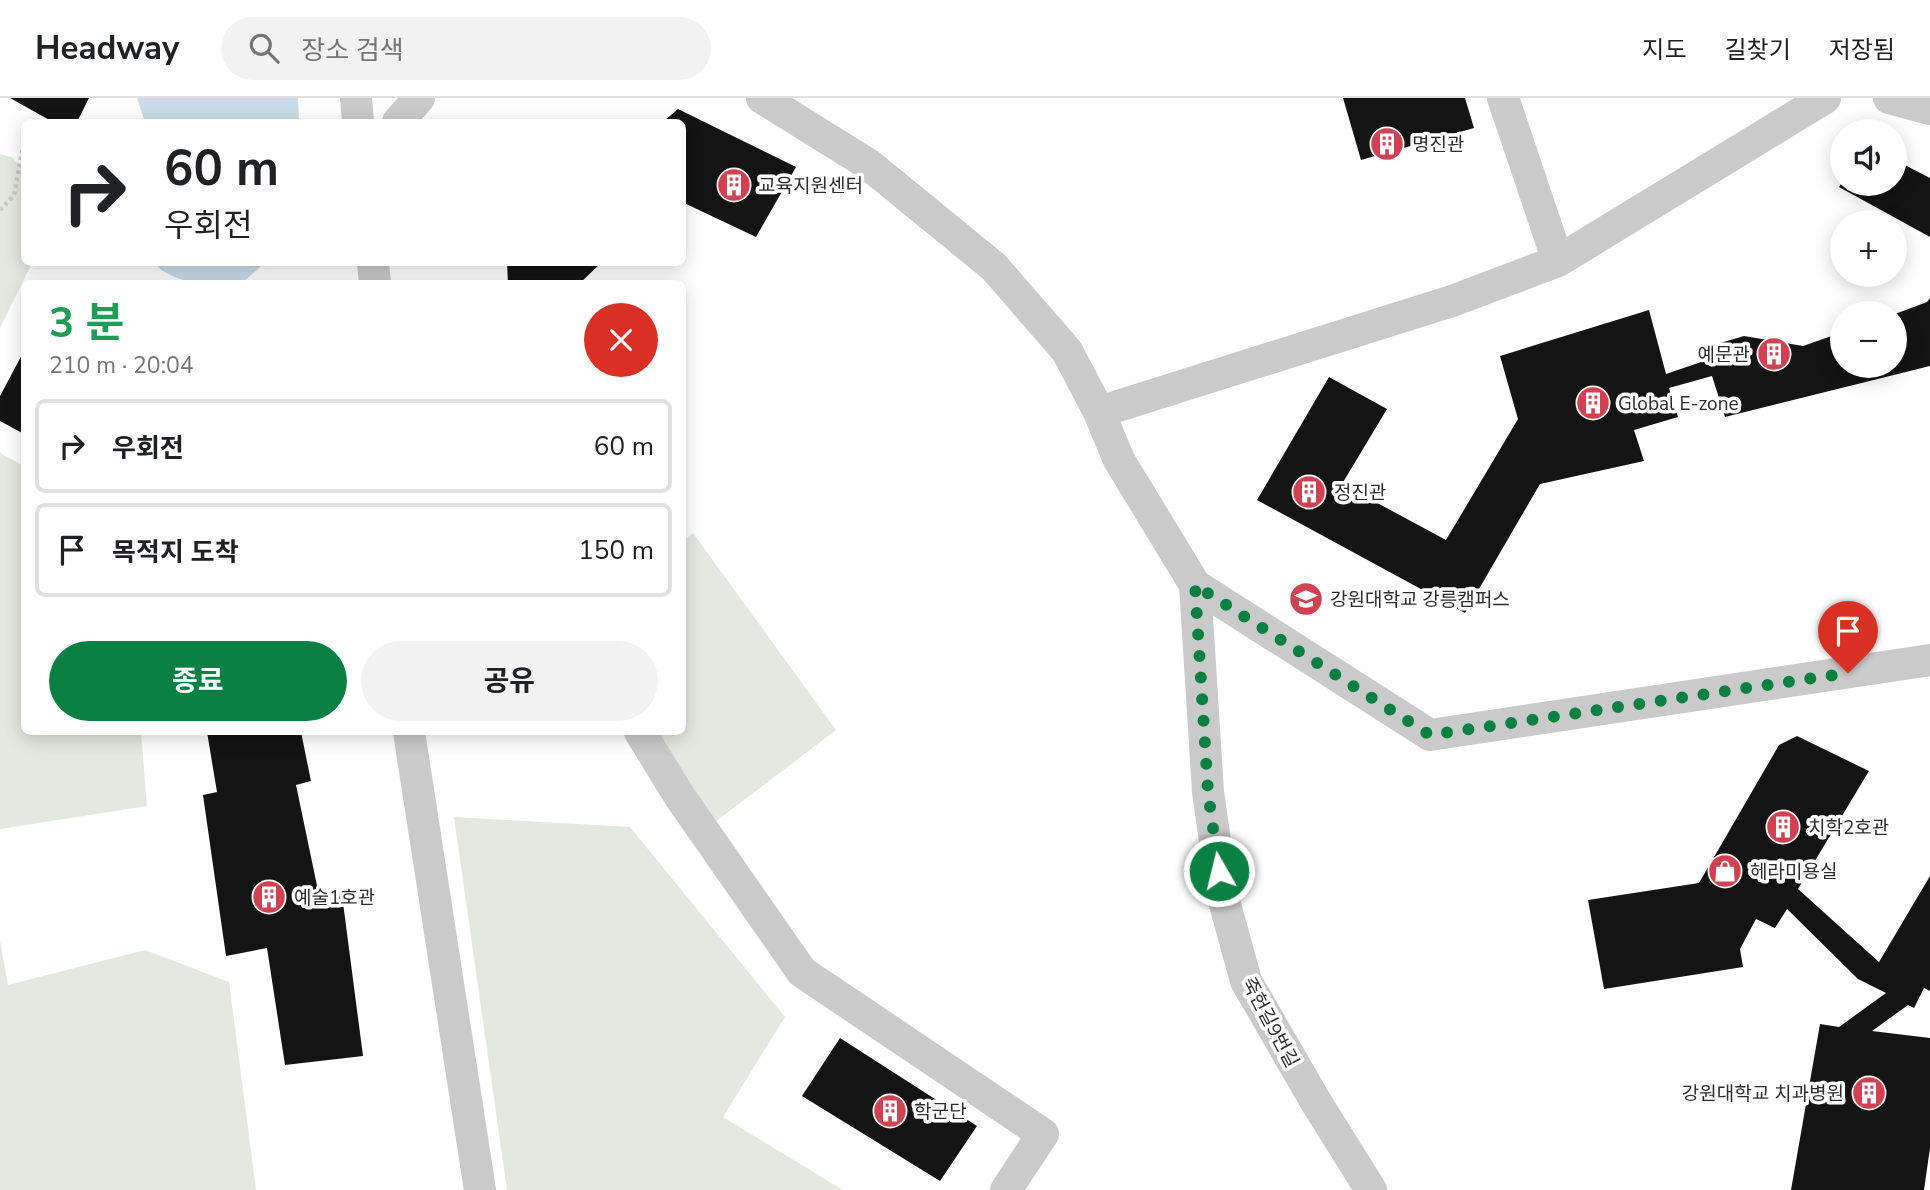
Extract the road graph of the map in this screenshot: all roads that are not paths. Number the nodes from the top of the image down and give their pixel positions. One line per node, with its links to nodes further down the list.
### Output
1 (356, 98): 8 (lane)
2 (419, 98): 9 (lane)
3 (762, 98): 11 (lane)
4 (1503, 98): 10 (lane)
5 (1825, 98): 10 (lane)
6 (1889, 98): 7 (lane)
7 (1930, 109)
8 (358, 119)
9 (401, 119)
10 (1558, 261): 11 (lane)
11 (1099, 412): 12 (lane)
12 (1195, 585): 13 (lane); 18 (lane, 죽헌길9번길)
13 (1930, 660)
14 (410, 735): 16 (lane)
15 (642, 735): 17 (lane)
16 (480, 1190)
17 (1006, 1190)
18 (1371, 1190)

